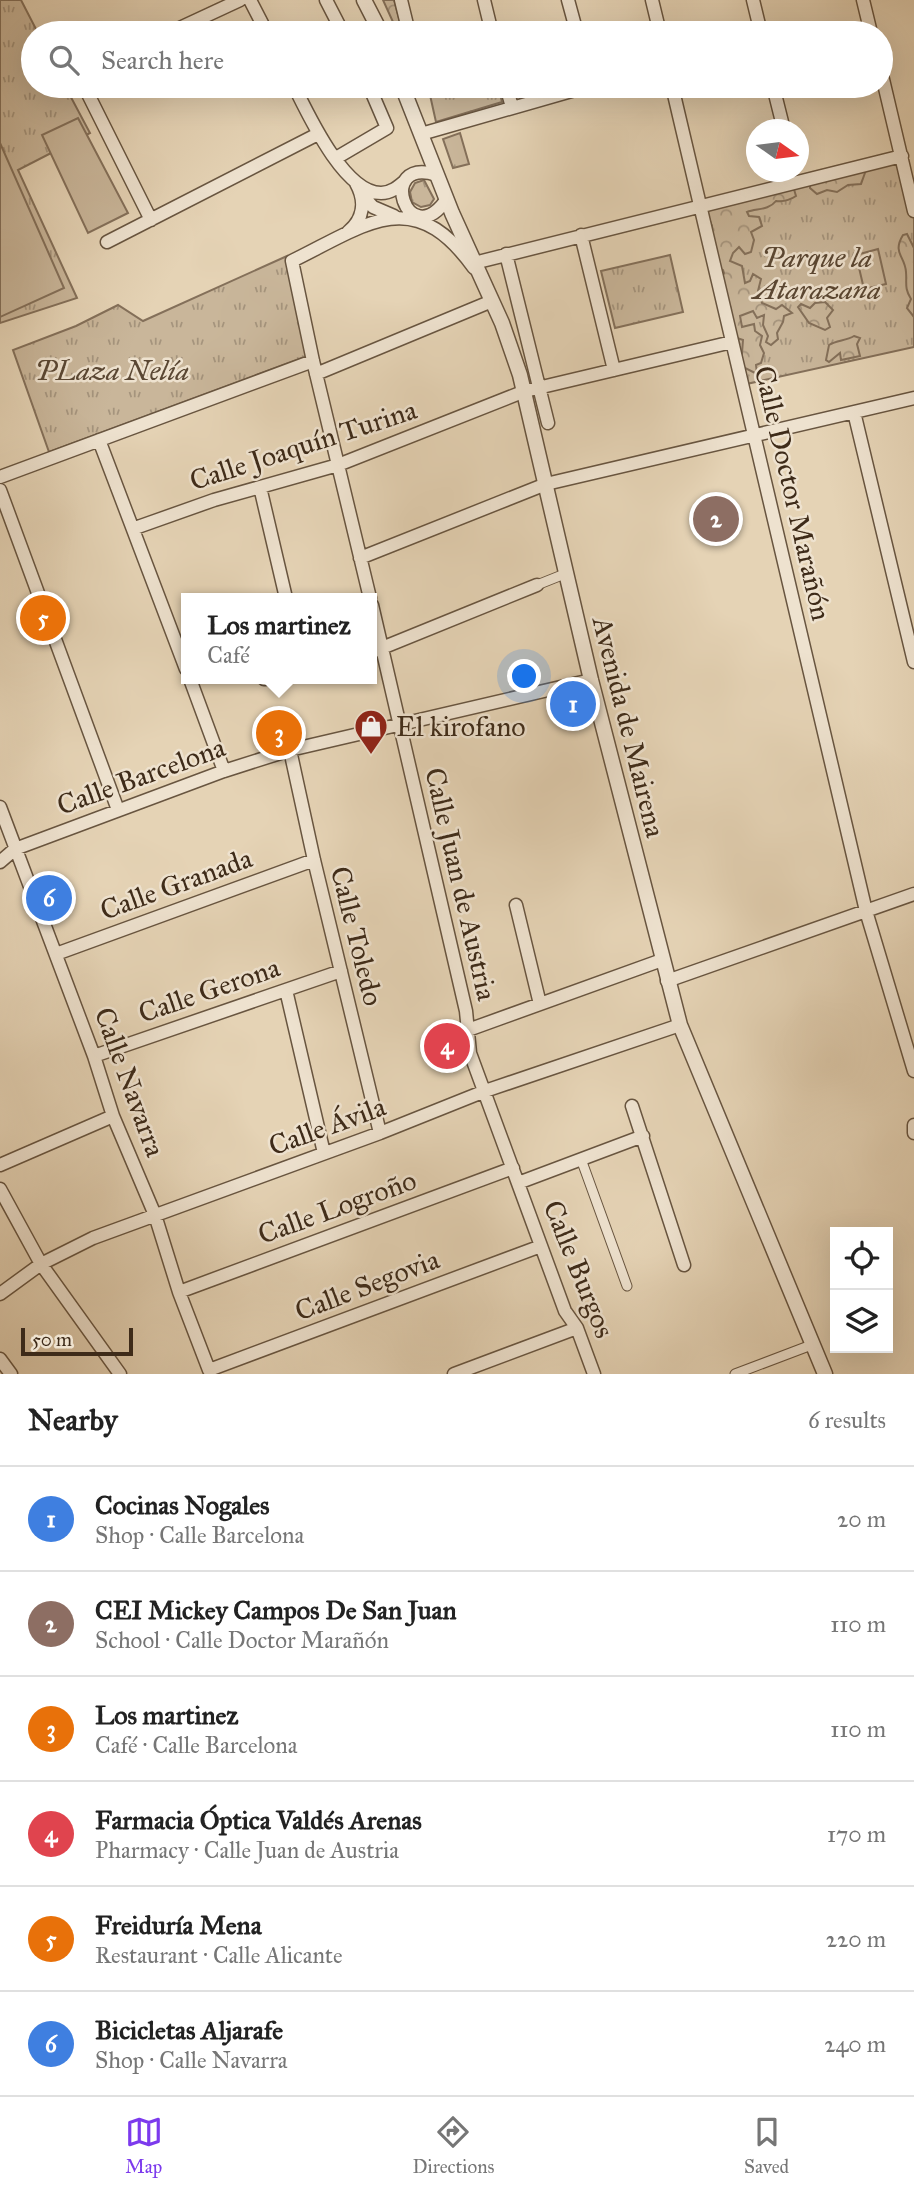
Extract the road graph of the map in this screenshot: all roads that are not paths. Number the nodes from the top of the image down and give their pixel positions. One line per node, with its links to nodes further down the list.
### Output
1 (240, 0): 11 (street)
2 (250, 0): 12 (street)
3 (326, 0): 13 (street)
4 (364, 0): 14 (street)
5 (401, 0): 15 (street)
6 (484, 0): 16 (street)
7 (568, 0): 17 (street)
8 (652, 0): 18 (street)
9 (753, 0): 19 (street)
10 (863, 0): 20 (street)
11 (195, 21)
12 (261, 21)
13 (337, 21)
14 (375, 21)
15 (406, 21)
16 (489, 21)
17 (574, 21)
18 (657, 21)
19 (758, 21)
20 (868, 21)
21 (90, 98): 49 (street)
22 (300, 98): 32 (street)
23 (374, 98): 35 (street)
24 (407, 98): 33 (street, Avenida de Mairena)
25 (509, 98): 30 (street)
26 (545, 98): 30 (street)
27 (675, 98): 45 (street, Calle Doctor Marañón)
28 (777, 98): 31 (street)
29 (888, 98): 34 (street)
30 (512, 107): 33 (street)
31 (782, 119)
32 (318, 134): 35 (street); 49 (street)
33 (421, 134): 38 (street, Avenida de Mairena)
34 (902, 156): 37 (street); 46 (street)
35 (336, 158): 36 (street)
36 (348, 173): 41 (street); 42 (street)
37 (809, 174)
38 (437, 175): 39 (street); 43 (street, Avenida de Mairena)
39 (405, 181): 41 (street); 47 (street)
40 (779, 182): 45 (street)
41 (389, 191): 44 (street)
42 (361, 193): 44 (street); 50 (street)
43 (447, 199): 47 (street); 55 (street, Avenida de Mairena)
44 (370, 205): 48 (street); 50 (street)
45 (700, 206): 51 (street); 58 (street, Calle Doctor Marañón)
46 (914, 211)
47 (425, 216): 48 (street)
48 (401, 217): 52 (street); 56 (street)
49 (151, 220): 53 (street)
50 (358, 222): 52 (street)
51 (581, 235): 54 (street); 60 (street)
52 (342, 237): 59 (street)
53 (107, 242)
54 (506, 254): 55 (street); 62 (street)
55 (474, 263): 56 (street, Avenida de Mairena)
56 (483, 281): 57 (street, Avenida de Mairena)
57 (492, 301): 61 (street); 63 (street, Avenida de Mairena)
58 (732, 342): 60 (street, Calle Joaquín Turina); 67 (street, Calle Doctor Marañón)
59 (313, 360): 61 (street); 68 (street)
60 (614, 370): 62 (street, Calle Joaquín Turina)
61 (316, 374): 69 (street)
62 (540, 388): 63 (street, Calle Joaquín Turina); 66 (street)
63 (524, 391): 69 (street, Calle Joaquín Turina); 71 (street, Avenida de Mairena)
64 (914, 398): 65 (street)
65 (854, 412): 67 (street); 82 (street)
66 (548, 423)
67 (755, 434): 71 (street); 95 (street, Calle Doctor Marañón)
68 (99, 440): 70 (street); 74 (street)
69 (338, 465): 72 (street, Calle Joaquín Turina); 75 (street)
70 (0, 477)
71 (546, 484): 75 (street); 76 (street, Avenida de Mairena)
72 (260, 487): 74 (street, Calle Joaquín Turina); 78 (street)
73 (0, 490): 89 (street)
74 (135, 528): 81 (street)
75 (359, 558): 79 (street)
76 (566, 573): 77 (street); 83 (street, Avenida de Mairena)
77 (537, 585): 80 (street)
78 (285, 593)
79 (369, 593)
80 (378, 651): 85 (street, Calle Juan de Austria)
81 (181, 655)
82 (914, 662)
83 (591, 680): 85 (street, Calle Barcelona); 97 (street, Avenida de Mairena)
84 (192, 684): 87 (street)
85 (400, 724): 86 (street, Calle Barcelona); 103 (street, Calle Juan de Austria)
86 (290, 750): 87 (street, Calle Barcelona); 91 (street, Calle Toledo)
87 (224, 771): 89 (street, Calle Barcelona)
88 (0, 807): 90 (street, Calle Navarra)
89 (118, 810): 90 (street, Calle Barcelona)
90 (15, 849): 92 (street, Calle Barcelona); 96 (street, Calle Navarra)
91 (314, 860): 96 (street, Calle Granada); 98 (street, Calle Toledo)
92 (0, 862)
93 (914, 894): 95 (street)
94 (516, 905): 101 (street)
95 (866, 911): 99 (street); 105 (street, Calle Doctor Marañón)
96 (56, 954): 104 (street, Calle Navarra)
97 (662, 960): 99 (street, Avenida de Mairena); 101 (street)
98 (341, 971): 100 (street, Calle Gerona); 110 (street, Calle Toledo)
99 (667, 981): 102 (street, Avenida de Mairena)
100 (286, 990): 104 (street, Calle Gerona); 113 (street)
101 (540, 1004): 103 (street)
102 (680, 1025): 106 (street, Calle Ávila); 127 (street, Avenida de Mairena)
103 (468, 1030): 106 (street, Calle Juan de Austria)
104 (93, 1056): 108 (street, Calle Navarra)
105 (914, 1071)
106 (485, 1091): 110 (street, Calle Ávila); 116 (street, Calle Burgos)
107 (632, 1106): 112 (street)
108 (113, 1116): 115 (street); 119 (street, Calle Navarra)
109 (914, 1125): 111 (street)
110 (380, 1133): 113 (street, Calle Ávila)
111 (914, 1133)
112 (643, 1136): 114 (street, Calle Burgos); 122 (street)
113 (324, 1153): 119 (street, Calle Ávila)
114 (581, 1159): 117 (street, Calle Burgos); 123 (street)
115 (0, 1165)
116 (513, 1168): 117 (street, Calle Burgos); 124 (street, Calle Logroño)
117 (518, 1183): 120 (street, Calle Burgos)
118 (0, 1189): 121 (street)
119 (155, 1215): 121 (street, Calle Ávila); 124 (street, Calle Navarra)
120 (541, 1246): 126 (street, Calle Burgos); 129 (street, Calle Segovia)
121 (41, 1264): 125 (street, Calle Ávila); 131 (street)
122 (684, 1265)
123 (627, 1286)
124 (179, 1292): 129 (street, Calle Navarra)
125 (0, 1294)
126 (577, 1328): 132 (street); 133 (street, Calle Burgos)
127 (814, 1344): 134 (street); 135 (street, Avenida de Mairena)
128 (0, 1359): 130 (street)
129 (211, 1372)
130 (11, 1374)
131 (120, 1374)
132 (454, 1374)
133 (594, 1374)
134 (735, 1374)
135 (825, 1374)

